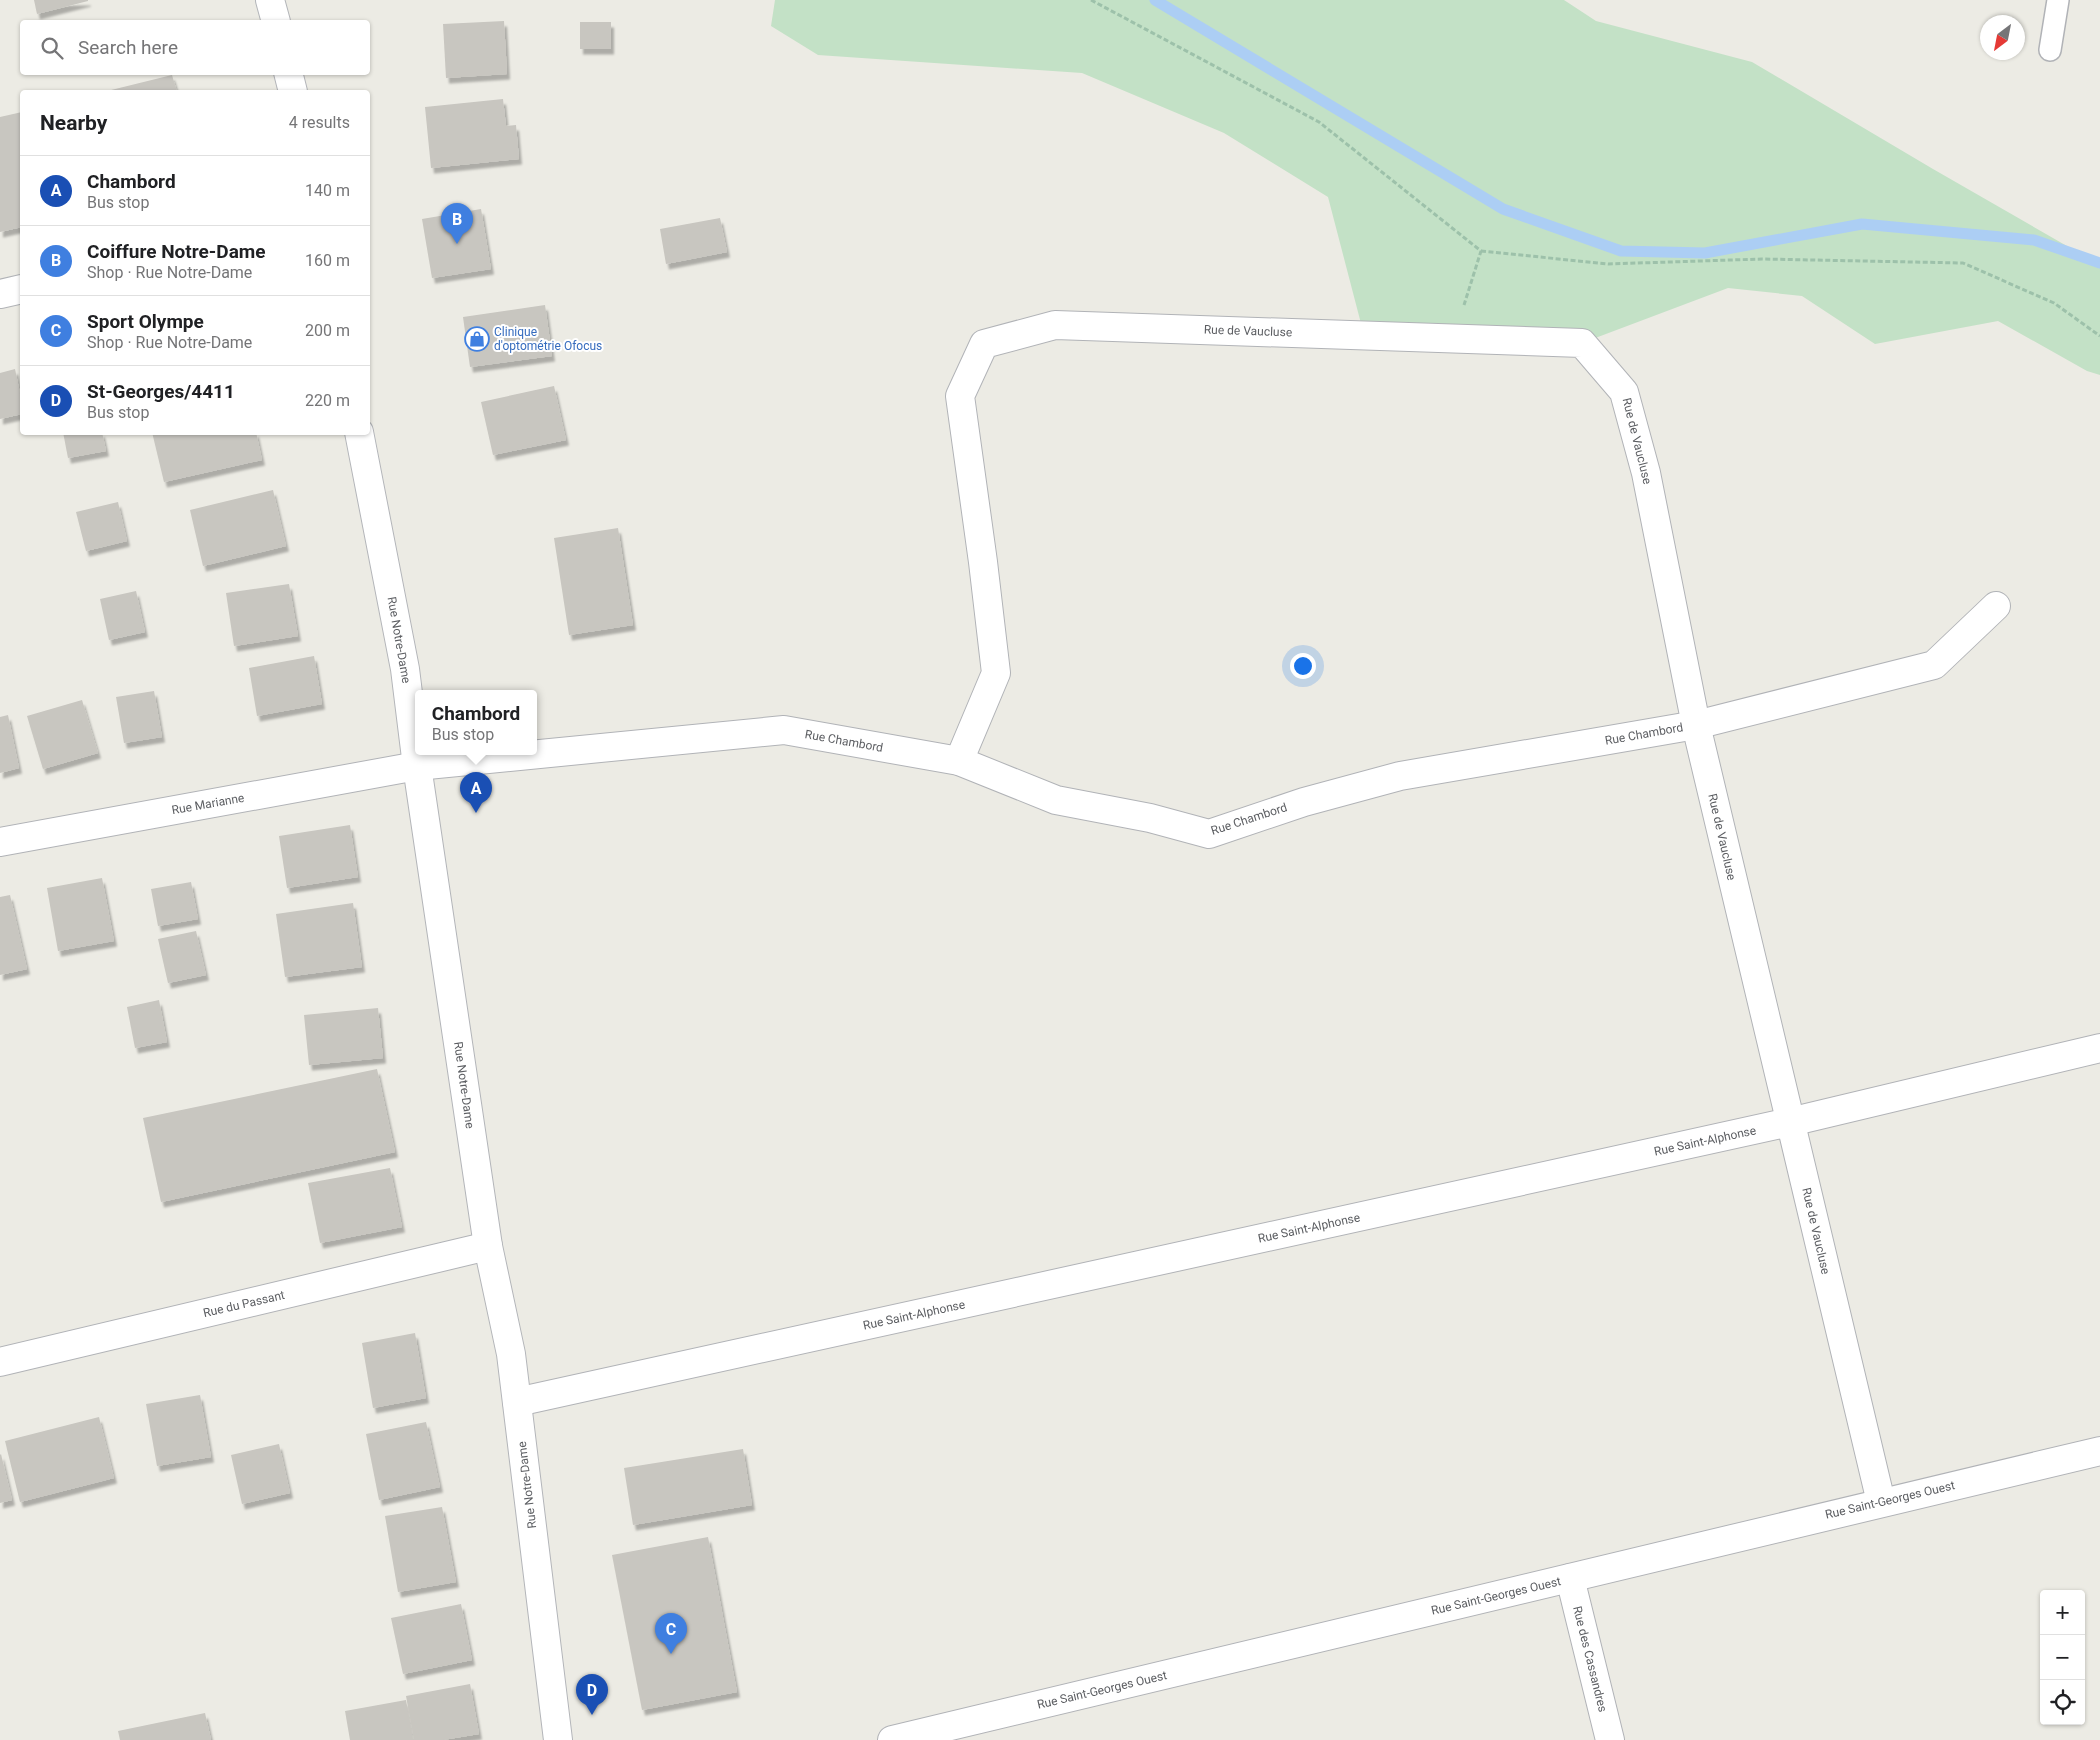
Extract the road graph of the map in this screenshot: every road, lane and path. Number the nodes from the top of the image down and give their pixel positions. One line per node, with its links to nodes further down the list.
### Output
1 (270, 0): 4 (street)
2 (1091, 0): 8 (path)
3 (2058, 0): 5 (lane)
4 (275, 20)
5 (2050, 50)
6 (289, 75): 7 (street)
7 (292, 90)
8 (1481, 251): 11 (path); 12 (path)
9 (20, 289): 10 (street)
10 (0, 294)
11 (2100, 336)
12 (1454, 338): 15 (street, Rue de Vaucluse); 20 (street, Rue de Vaucluse)
13 (360, 435): 16 (street, Rue Notre-Dame)
14 (1996, 606): 15 (street, Rue Chambord)
15 (1696, 725): 20 (street, Rue Chambord); 24 (street, Rue de Vaucluse)
16 (415, 750)
17 (537, 754): 20 (street, Rue Chambord)
18 (416, 755): 21 (street, Rue Notre-Dame)
19 (529, 755): 21 (street, Rue Chambord)
20 (959, 761)
21 (417, 766): 22 (street, Rue Marianne); 25 (street, Rue Notre-Dame)
22 (0, 842)
23 (2100, 1048): 24 (street, Rue Saint-Alphonse)
24 (1790, 1122): 27 (street, Rue Saint-Alphonse); 29 (street, Rue de Vaucluse)
25 (488, 1246): 26 (street, Rue du Passant); 27 (street, Rue Notre-Dame)
26 (0, 1362)
27 (517, 1402): 31 (street, Rue Notre-Dame)
28 (2100, 1451): 29 (street, Rue Saint-Georges Ouest)
29 (1881, 1502): 30 (street, Rue Saint-Georges Ouest)
30 (1570, 1578): 32 (street, Rue Saint-Georges Ouest); 33 (street, Rue des Cassandres)
31 (558, 1740)
32 (892, 1740)
33 (1610, 1740)

